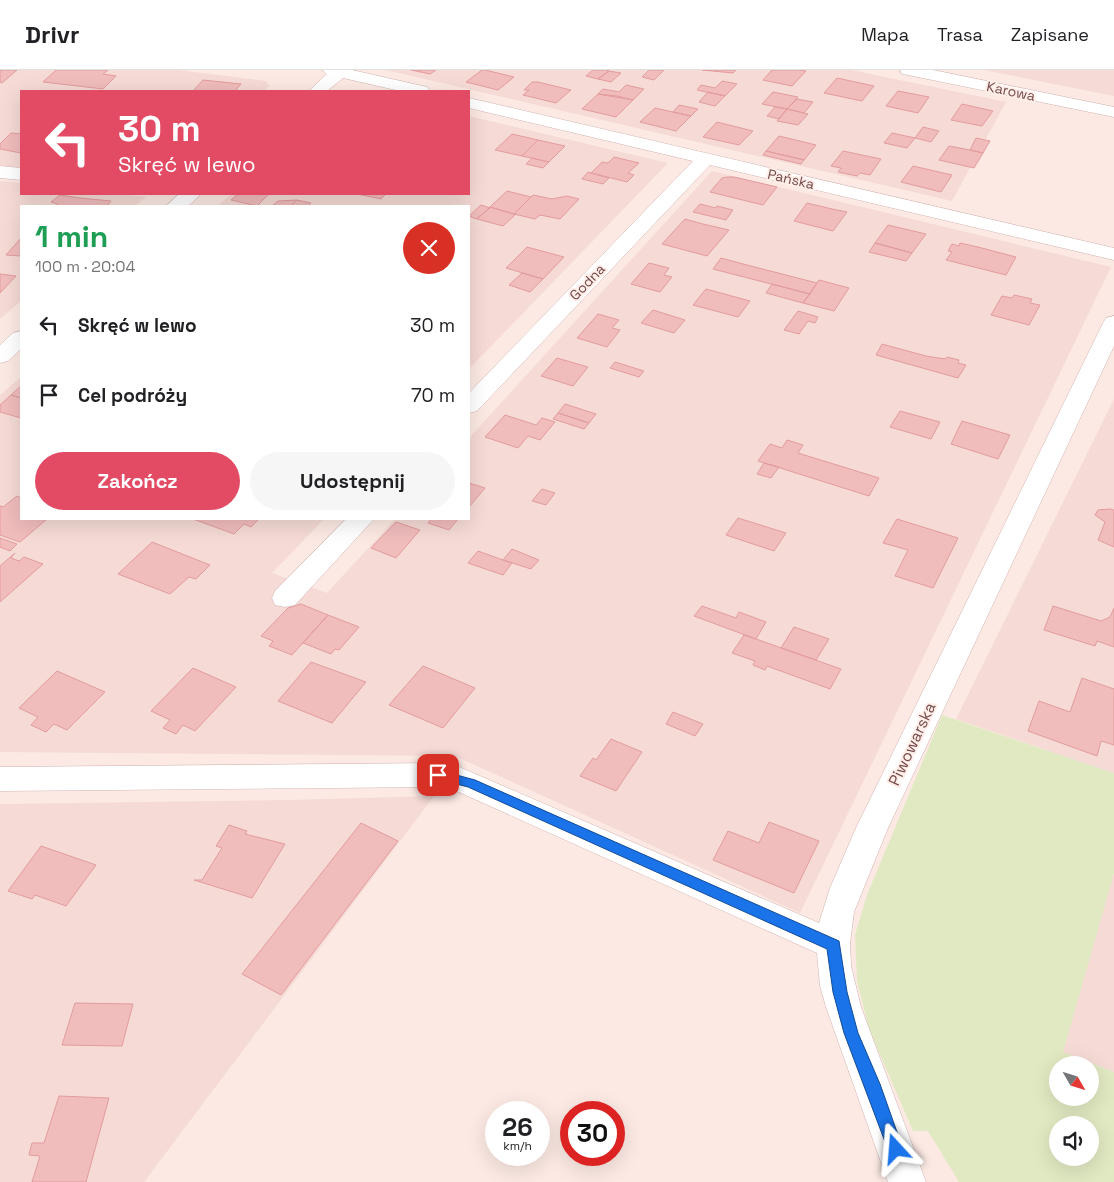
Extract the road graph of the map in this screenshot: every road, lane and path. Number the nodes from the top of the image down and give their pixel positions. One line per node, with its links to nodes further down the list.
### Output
1 (908, 70): 6 (street, Karowa)
2 (338, 71): 3 (street); 4 (street)
3 (318, 90)
4 (418, 90)
5 (470, 102): 7 (street, Pańska)
6 (1114, 112)
7 (704, 159): 10 (street, Pańska); 14 (street, Godna)
8 (0, 172): 9 (street)
9 (20, 174)
10 (1114, 254)
11 (1114, 323): 18 (street, Piwowarska)
12 (20, 339): 13 (street)
13 (0, 356)
14 (470, 405)
15 (360, 520): 16 (street)
16 (285, 598)
17 (0, 778): 18 (street)
18 (834, 945): 19 (street, Piwowarska)
19 (907, 1182)

